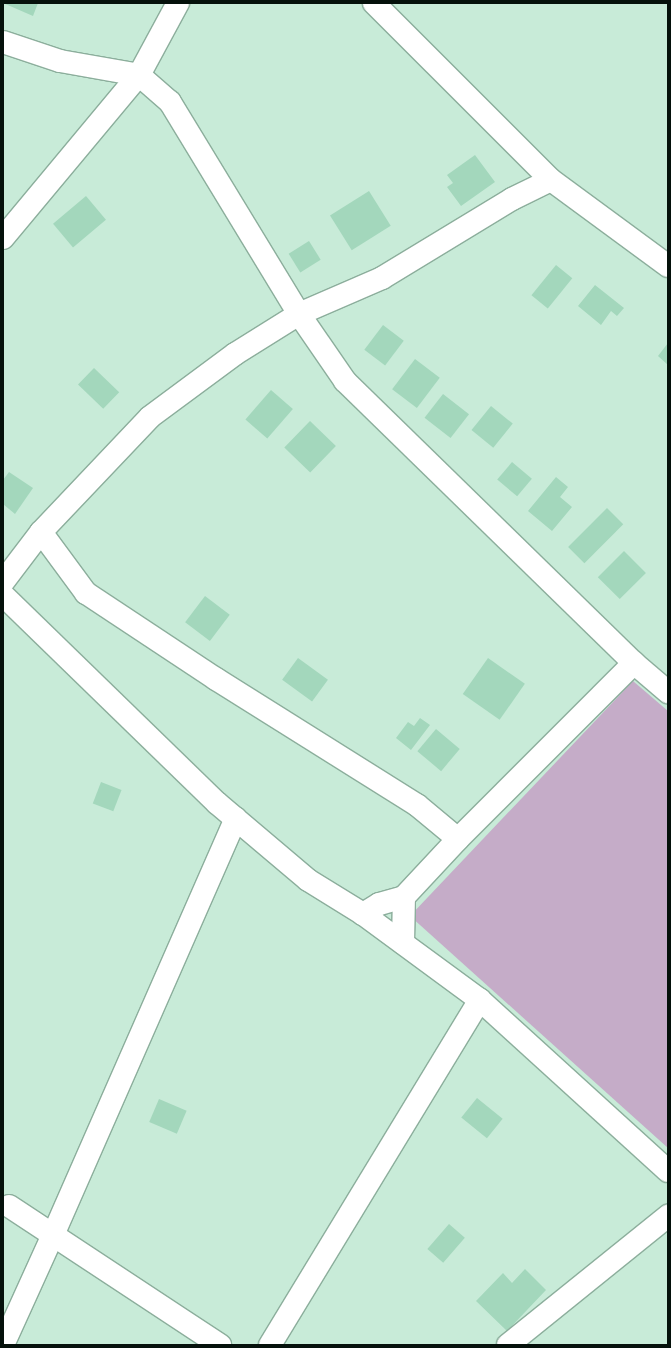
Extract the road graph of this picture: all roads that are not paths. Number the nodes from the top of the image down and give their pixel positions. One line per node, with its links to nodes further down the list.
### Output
1 (178, 3): 4 (street)
2 (374, 3): 5 (street)
3 (3, 42): 4 (street)
4 (139, 75): 6 (street); 8 (street)
5 (550, 180): 7 (street); 8 (street)
6 (3, 238)
7 (668, 266)
8 (299, 314): 9 (street); 11 (street)
9 (42, 532): 10 (street); 14 (street)
10 (4, 581): 13 (street)
11 (634, 662): 12 (street); 14 (street)
12 (668, 692)
13 (236, 818): 16 (street); 22 (street)
14 (458, 839): 15 (street)
15 (404, 896): 16 (street); 17 (street)
16 (363, 914): 17 (street)
17 (403, 943): 18 (street)
18 (480, 1000): 19 (street); 25 (street)
19 (668, 1171)
20 (9, 1206): 22 (street)
21 (668, 1216): 26 (street)
22 (53, 1235): 23 (street); 24 (street)
23 (3, 1345)
24 (220, 1345)
25 (270, 1345)
26 (508, 1345)

